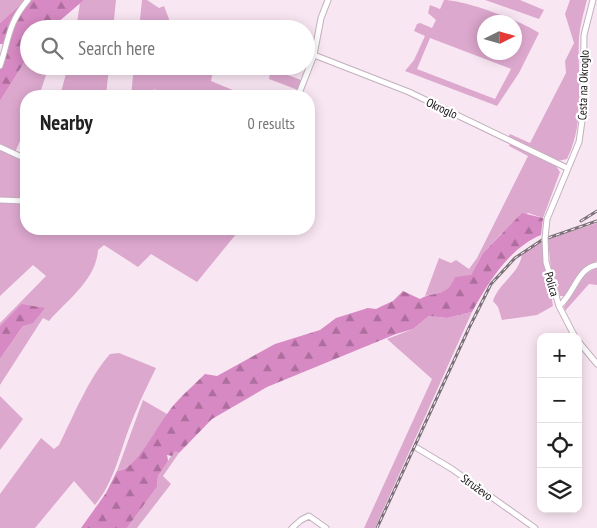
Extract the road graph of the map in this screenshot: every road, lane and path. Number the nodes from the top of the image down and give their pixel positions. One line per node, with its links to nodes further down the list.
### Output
1 (28, 0): 6 (street)
2 (328, 0): 4 (street)
3 (593, 0): 11 (street, Cesta na Okroglo)
4 (315, 48)
5 (315, 54): 11 (street, Okroglo)
6 (0, 66)
7 (306, 75): 8 (street)
8 (300, 90)
9 (0, 147): 10 (street)
10 (20, 156)
11 (567, 168): 14 (street, Cesta na Okroglo)
12 (0, 200): 13 (street)
13 (20, 201)
14 (547, 219): 16 (street, Polica, bridge)
15 (597, 264): 16 (street, Polica)
16 (559, 306): 17 (street, Polica)
17 (573, 333)
18 (582, 346): 19 (street)
19 (597, 364)
20 (417, 448): 23 (street, Struževo)
21 (292, 528): 22 (street)
22 (326, 528)
23 (535, 528)

